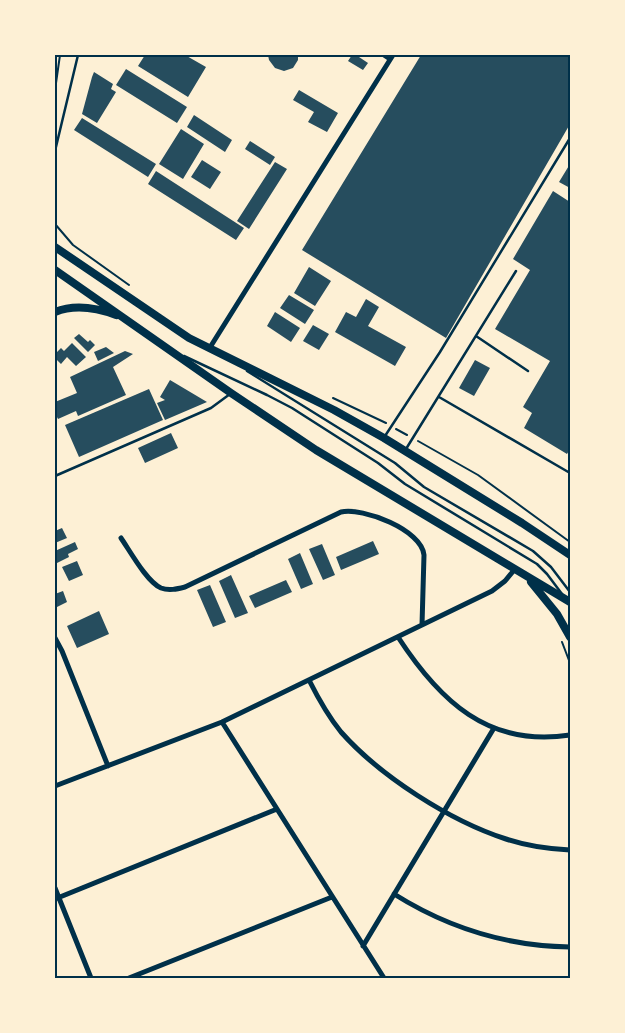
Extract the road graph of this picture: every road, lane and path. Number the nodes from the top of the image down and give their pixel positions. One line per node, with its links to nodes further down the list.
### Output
1 (60, 55): 5 (path)
2 (78, 55): 7 (lane)
3 (384, 55): 4 (street)
4 (392, 57): 17 (street)
5 (55, 90)
6 (570, 138): 22 (lane)
7 (55, 150)
8 (55, 224): 12 (path)
9 (55, 247): 17 (main road)
10 (55, 270): 14 (main road)
11 (516, 272): 15 (lane)
12 (128, 284)
13 (55, 312): 14 (main road)
14 (124, 317): 16 (main road)
15 (476, 336): 18 (lane); 21 (lane)
16 (166, 348): 19 (main road); 34 (lane)
17 (209, 349): 23 (main road); 33 (lane)
18 (528, 371)
19 (231, 393): 27 (lane); 31 (main road)
20 (330, 397): 22 (path)
21 (438, 397): 24 (lane); 26 (lane)
22 (392, 427): 23 (lane); 24 (path)
23 (384, 438): 25 (main road)
24 (413, 438): 25 (lane); 29 (path)
25 (405, 451): 30 (main road)
26 (570, 473)
27 (55, 476)
28 (121, 538): 35 (street)
29 (570, 542)
30 (568, 555)
31 (515, 569): 32 (main road); 35 (street)
32 (527, 577): 34 (main road); 37 (main road)
33 (570, 592)
34 (568, 602)
35 (422, 625): 36 (street)
36 (398, 636): 39 (street); 41 (street)
37 (570, 637)
38 (55, 638): 43 (street)
39 (309, 680): 40 (street); 46 (street)
40 (222, 722): 43 (street); 45 (street)
41 (494, 728): 42 (street); 46 (street)
42 (570, 735)
43 (108, 766): 44 (street)
44 (55, 786)
45 (277, 809): 50 (street); 51 (street)
46 (445, 811): 47 (street); 49 (street)
47 (570, 850)
48 (55, 888): 51 (street)
49 (394, 894): 52 (street); 53 (street)
50 (332, 897): 52 (street); 55 (street)
51 (57, 898): 54 (street)
52 (363, 946): 56 (street)
53 (570, 947)
54 (91, 978)
55 (129, 978)
56 (384, 978)

